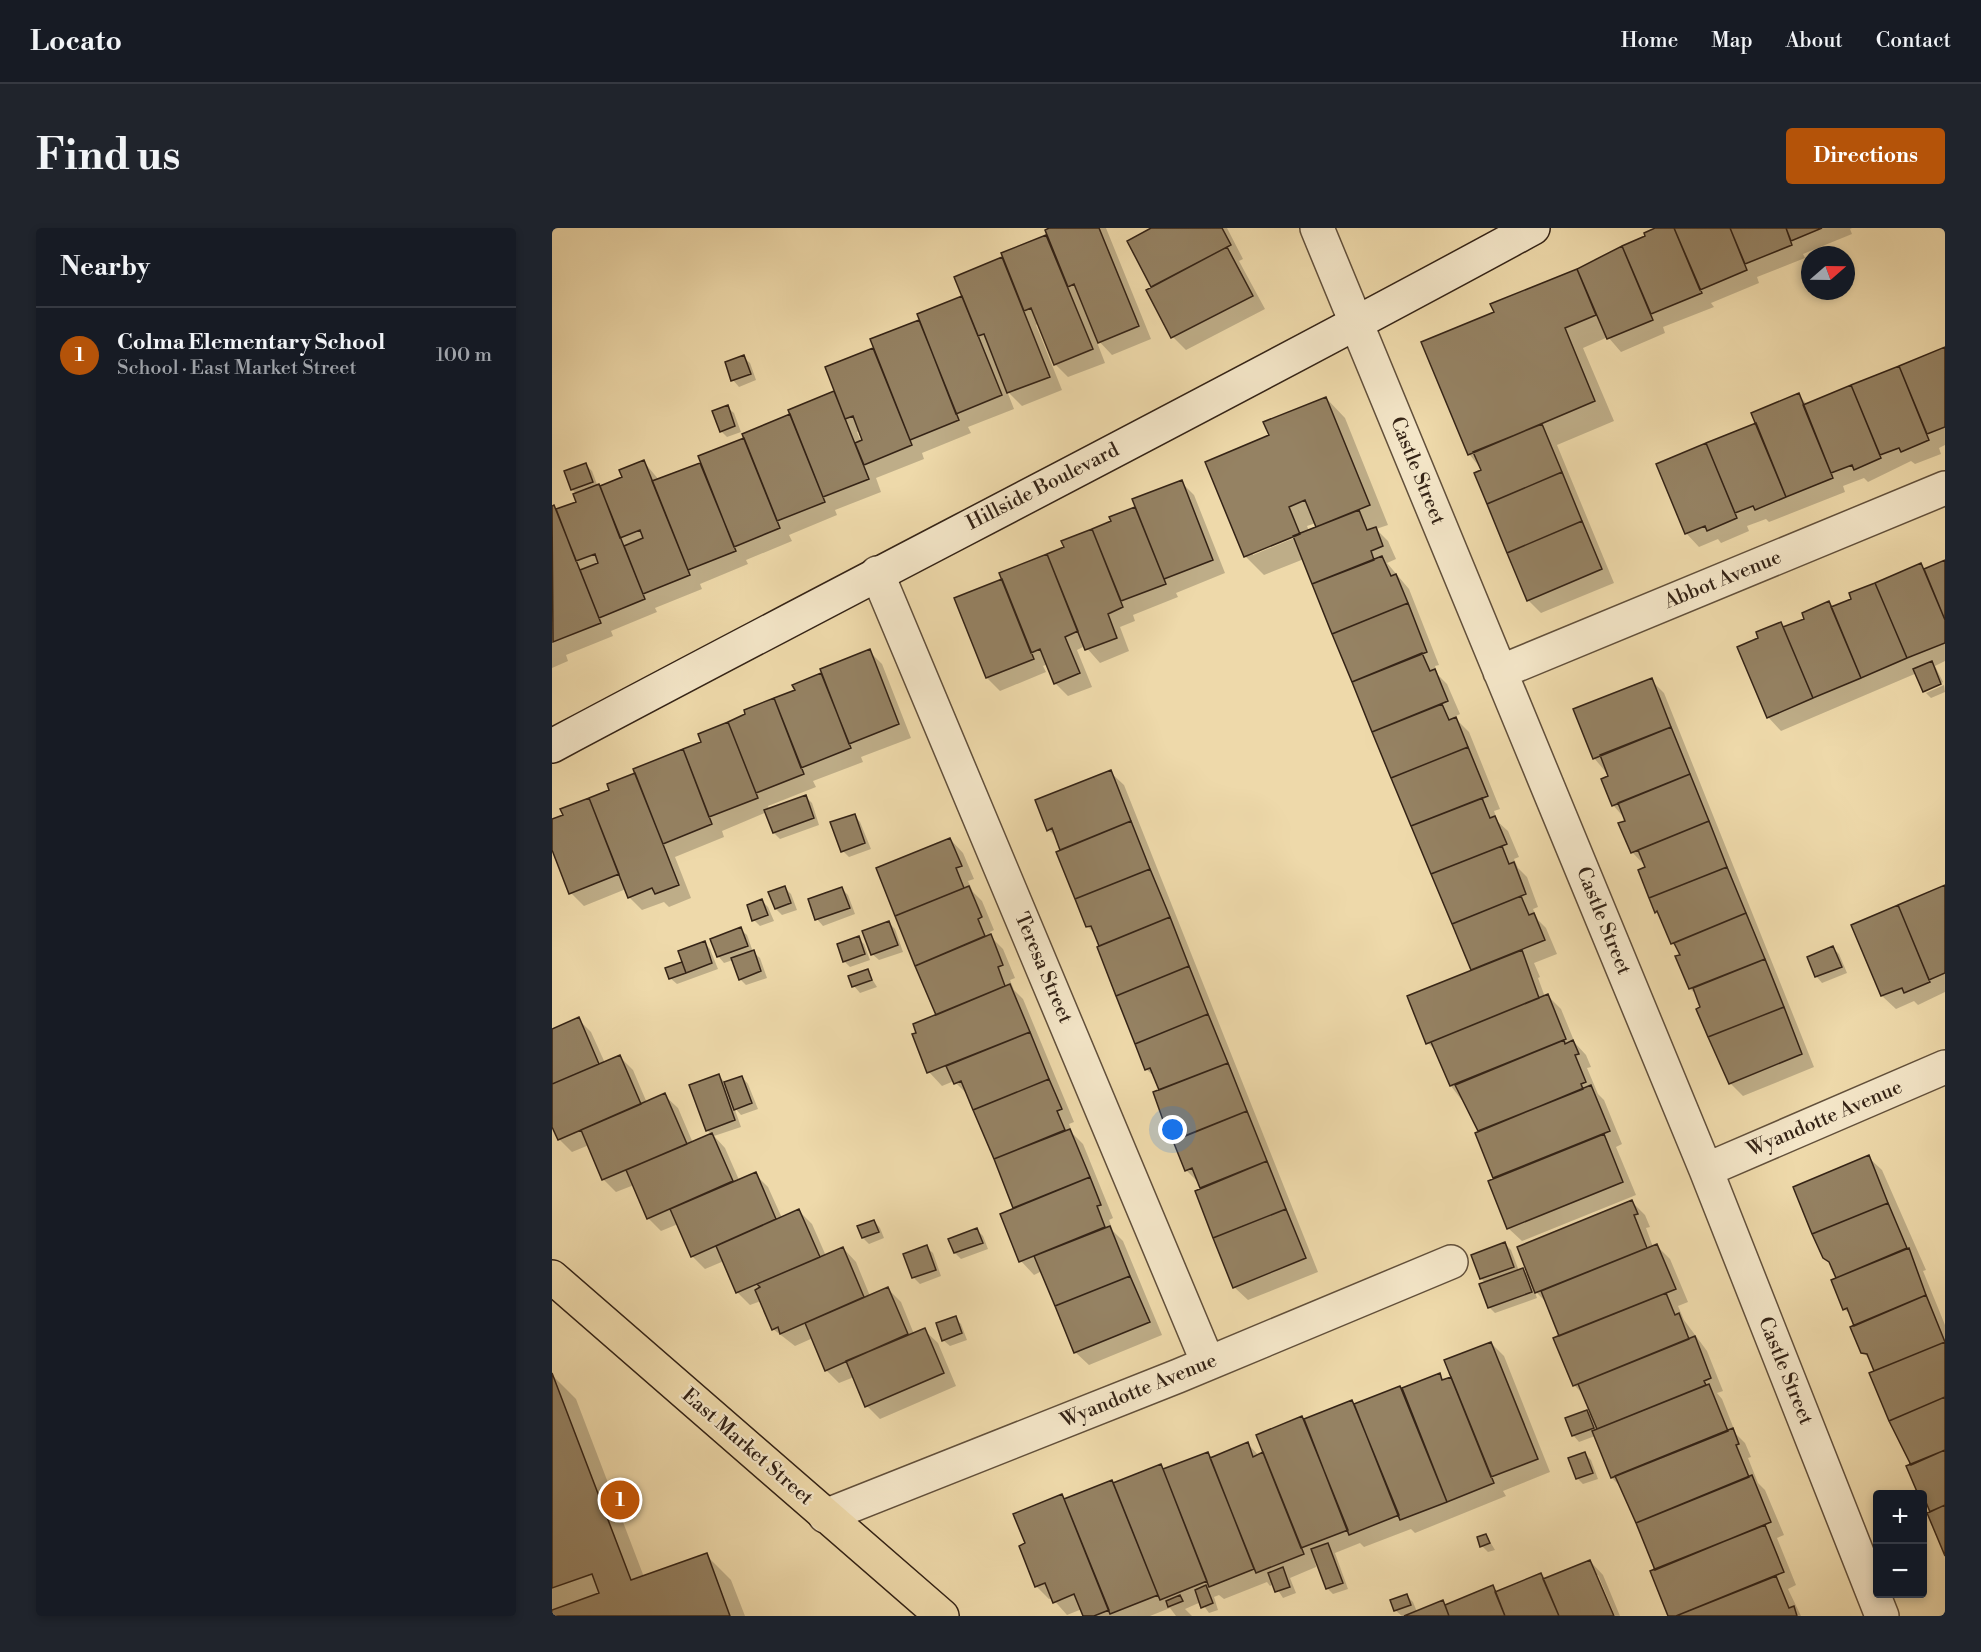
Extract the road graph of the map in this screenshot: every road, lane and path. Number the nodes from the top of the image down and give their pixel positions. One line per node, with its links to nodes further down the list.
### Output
1 (1317, 228): 3 (street, Castle Street)
2 (1533, 228): 3 (street, Hillside Boulevard)
3 (1356, 324): 5 (street, Hillside Boulevard); 6 (street, Castle Street)
4 (1945, 488): 6 (street, Abbot Avenue)
5 (877, 573): 7 (street, Hillside Boulevard); 12 (street, Teresa Street)
6 (1500, 672): 9 (street, Castle Street)
7 (552, 746)
8 (1945, 1067): 9 (street, Wyandotte Avenue)
9 (1706, 1170): 15 (street, Castle Street)
10 (1451, 1262): 12 (street, Wyandotte Avenue)
11 (552, 1277): 13 (main road, East Market Street)
12 (1208, 1363): 13 (street, Wyandotte Avenue)
13 (825, 1516): 14 (main road, East Market Street)
14 (942, 1616)
15 (1882, 1616)

